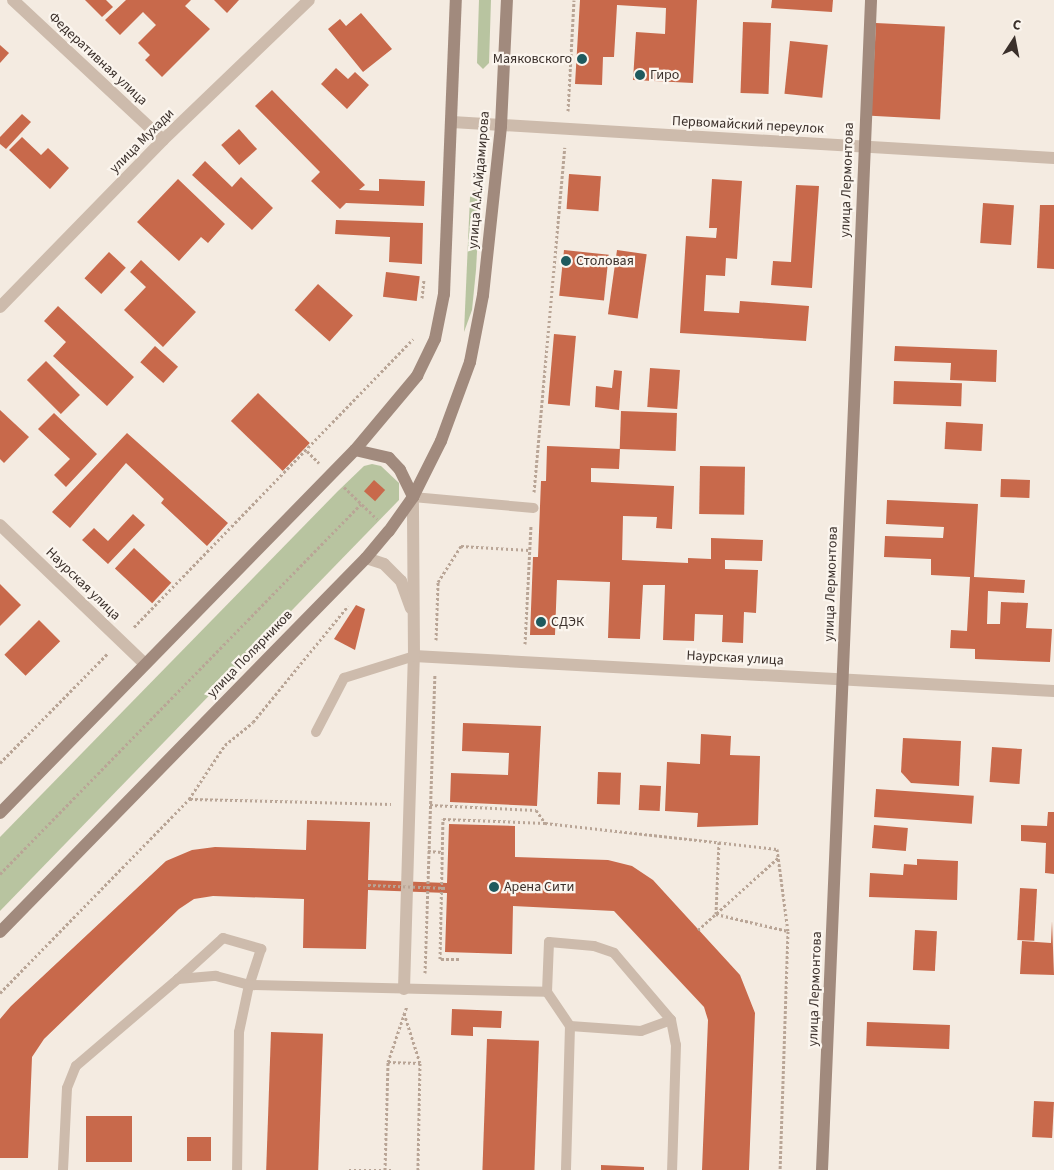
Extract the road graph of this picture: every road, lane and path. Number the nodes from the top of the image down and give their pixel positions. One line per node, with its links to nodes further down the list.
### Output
1 (13, 0): 10 (street, Федеративная улица)
2 (309, 0): 10 (street, улица Мухади)
3 (456, 0): 7 (main road, улица А.А.Айдамирова)
4 (507, 0): 8 (main road, улица А.А.Айдамирова)
5 (574, 0): 9 (path)
6 (871, 0): 11 (main road, улица Лермонтова)
7 (452, 122): 8 (street, Первомайский переулок); 18 (main road, улица А.А.Айдамирова)
8 (500, 126): 9 (street, Первомайский переулок); 17 (main road, улица А.А.Айдамирова)
9 (567, 130): 11 (street, Первомайский переулок); 23 (path)
10 (163, 140): 15 (street, улица Мухади)
11 (863, 147): 12 (street, Первомайский переулок); 37 (main road, улица Лермонтова)
12 (1054, 158)
13 (425, 274): 14 (path)
14 (422, 303)
15 (0, 307)
16 (419, 333): 19 (path)
17 (470, 362): 21 (main road, улица Полярников)
18 (355, 450): 20 (main road); 21 (main road)
19 (307, 451): 20 (path); 32 (path)
20 (331, 474): 22 (path); 36 (main road)
21 (413, 497): 23 (lane); 25 (main road, улица Полярников); 28 (street)
22 (361, 504): 25 (path); 48 (path)
23 (533, 508): 26 (path)
24 (0, 525): 32 (street, Наурская улица)
25 (389, 531): 27 (main road, улица Полярников)
26 (529, 550): 29 (path); 35 (path)
27 (366, 558): 31 (street); 54 (main road, улица Полярников)
28 (414, 558): 29 (path); 31 (street)
29 (438, 582): 34 (path)
30 (350, 603): 41 (path)
31 (414, 617): 33 (street)
32 (121, 640): 36 (street, Наурская улица); 40 (path)
33 (414, 656): 34 (street, Наурская улица); 39 (lane); 42 (street)
34 (436, 657): 35 (street, Наурская улица); 43 (path)
35 (524, 662): 37 (street, Наурская улица)
36 (145, 664): 44 (main road)
37 (842, 679): 38 (street, Наурская улица); 75 (main road, улица Лермонтова)
38 (1054, 690)
39 (316, 732)
40 (0, 763)
41 (189, 799): 42 (path); 60 (path)
42 (410, 804): 43 (path); 58 (street)
43 (431, 805): 45 (path); 58 (path)
44 (0, 813)
45 (545, 823): 46 (path); 55 (path)
46 (719, 842): 47 (path); 51 (path)
47 (779, 858): 51 (path); 53 (path)
48 (0, 874)
49 (368, 884): 50 (path, bridge)
50 (447, 888)
51 (716, 914): 52 (path); 53 (path)
52 (698, 930)
53 (788, 931): 74 (path)
54 (0, 932)
55 (459, 960)
56 (178, 979): 57 (lane); 57 (lane); 66 (lane)
57 (249, 985): 58 (lane); 67 (lane)
58 (410, 989): 59 (lane); 61 (path)
59 (546, 992): 62 (lane); 63 (lane)
60 (0, 993)
61 (404, 1012): 64 (path); 65 (path)
62 (671, 1020): 63 (lane); 73 (lane)
63 (570, 1026): 72 (lane)
64 (388, 1062): 65 (path); 69 (path)
65 (420, 1063): 71 (path)
66 (63, 1170)
67 (237, 1170)
68 (349, 1170): 69 (path)
69 (385, 1170): 70 (path)
70 (391, 1170)
71 (418, 1170)
72 (566, 1170)
73 (672, 1170)
74 (780, 1170)
75 (822, 1170)

